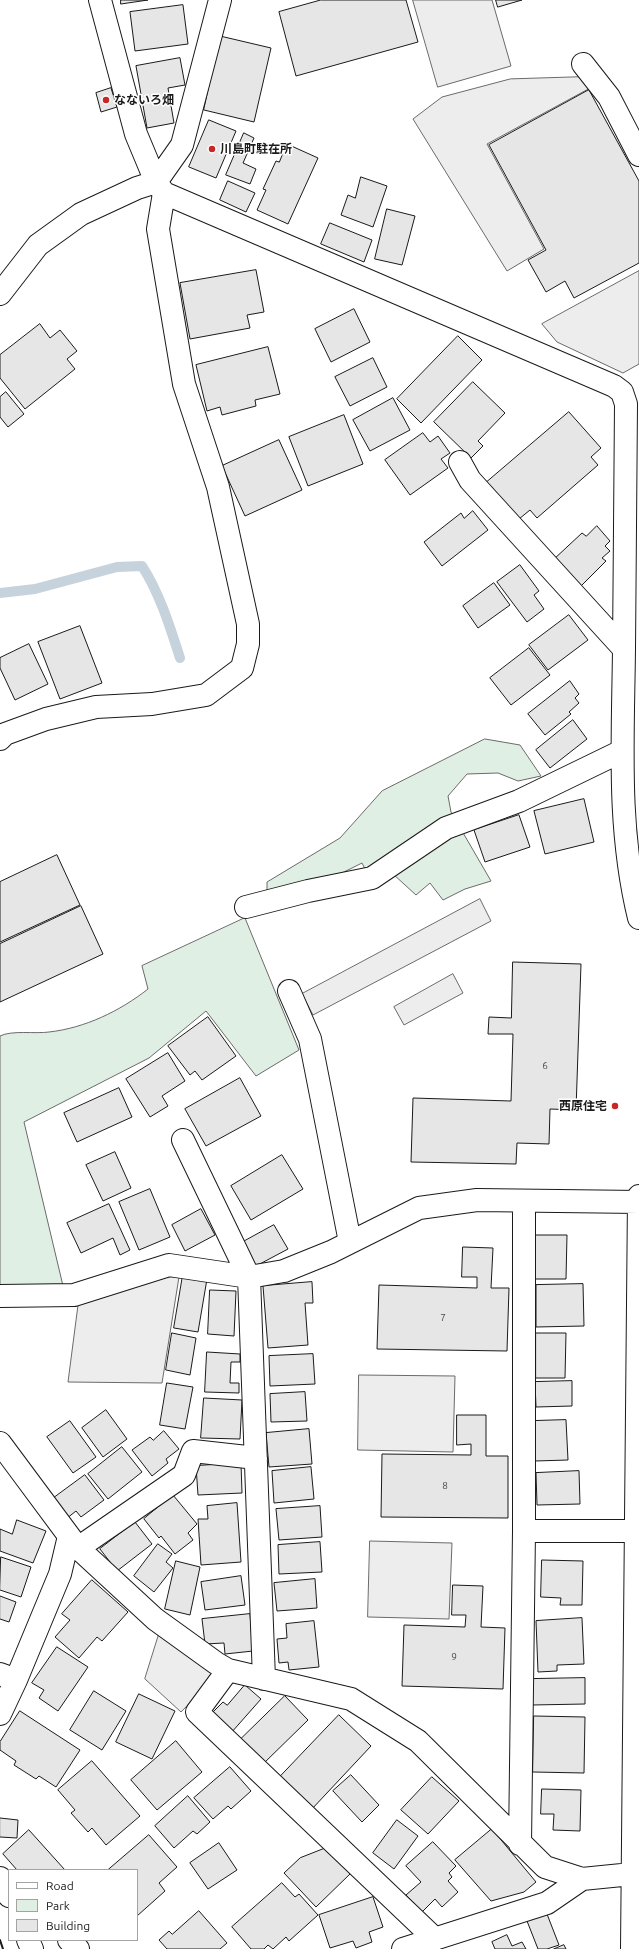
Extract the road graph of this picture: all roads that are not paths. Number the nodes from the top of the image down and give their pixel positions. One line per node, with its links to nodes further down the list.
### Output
1 (100, 0): 5 (street)
2 (220, 0): 5 (street)
3 (583, 64): 4 (street)
4 (639, 155)
5 (160, 188): 6 (street); 7 (street); 10 (street)
6 (0, 294)
7 (632, 398): 9 (street)
8 (460, 462): 9 (street)
9 (624, 649): 11 (street)
10 (0, 739)
11 (622, 751): 12 (street); 13 (street)
12 (246, 907)
13 (639, 918)
14 (289, 991): 19 (street)
15 (183, 1140): 20 (street)
16 (639, 1196): 18 (street)
17 (524, 1201): 18 (street); 19 (street); 24 (street)
18 (639, 1202): 25 (street)
19 (350, 1242): 20 (street)
20 (249, 1277): 21 (street); 23 (street)
21 (0, 1296)
22 (0, 1443): 26 (street)
23 (256, 1458): 26 (street); 29 (street)
24 (524, 1530): 25 (street); 31 (street)
25 (636, 1531): 32 (street)
26 (73, 1542): 27 (street); 28 (street)
27 (228, 1670): 29 (street); 37 (street)
28 (8, 1677): 30 (street)
29 (264, 1679): 31 (street)
30 (0, 1714)
31 (520, 1844): 34 (street)
32 (635, 1862): 34 (street); 41 (street)
33 (0, 1877): 35 (street); 36 (street)
34 (582, 1879): 37 (street)
35 (8, 1883)
36 (8, 1894)
37 (435, 1939): 40 (street)
38 (70, 1941): 39 (street)
39 (78, 1949)
40 (403, 1949)
41 (632, 1949)

